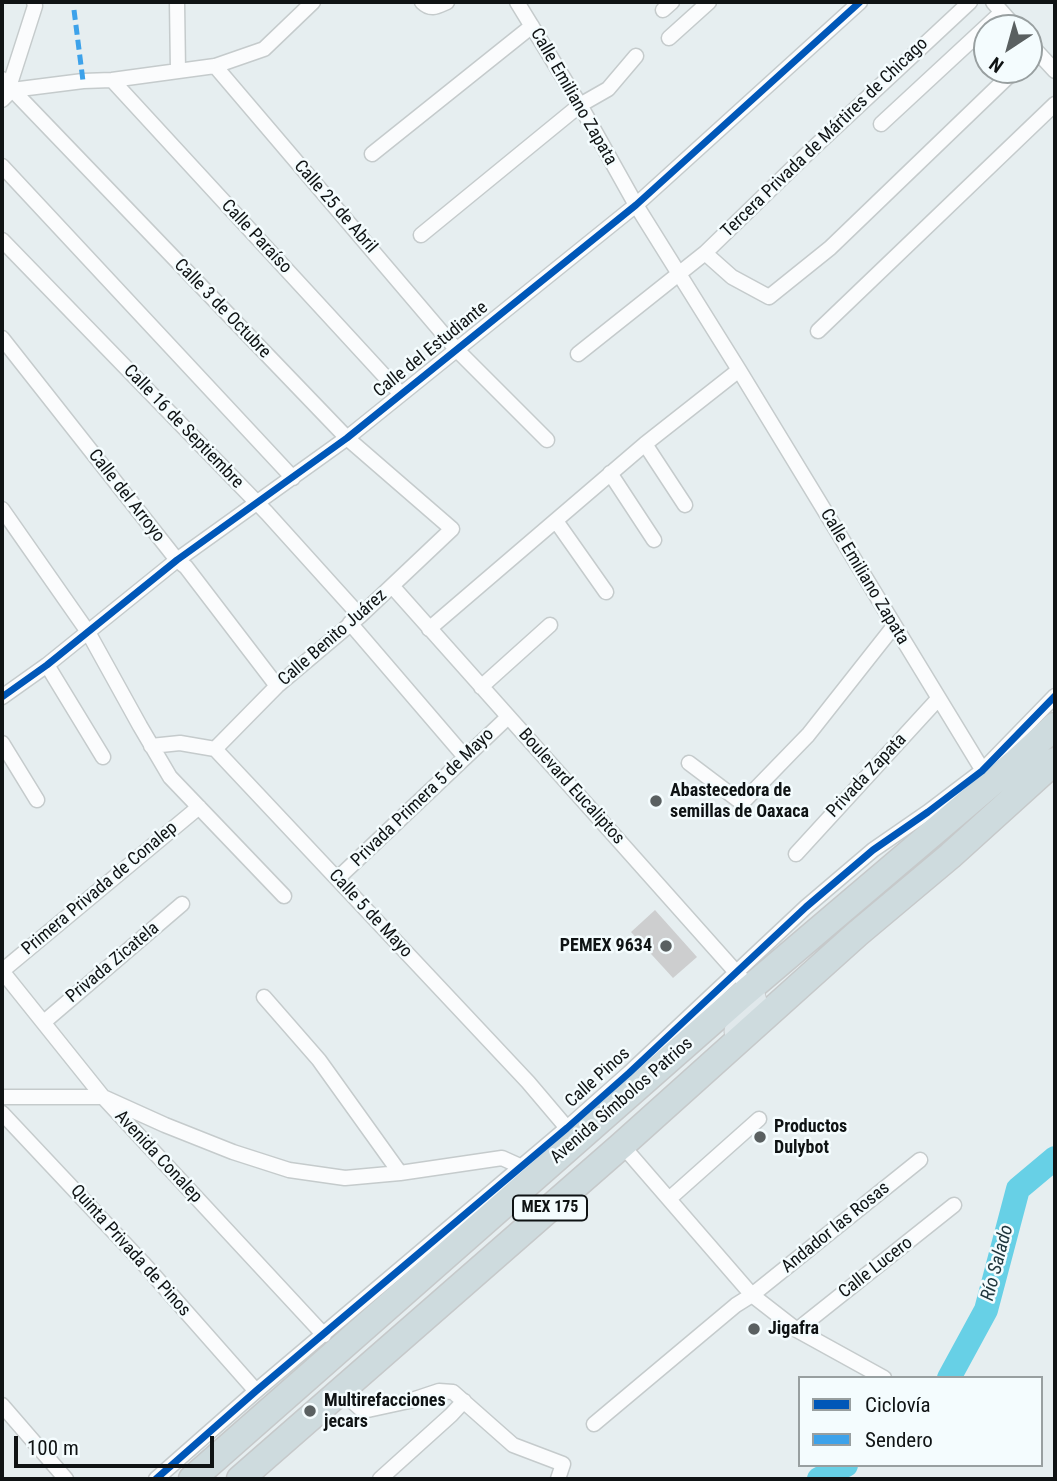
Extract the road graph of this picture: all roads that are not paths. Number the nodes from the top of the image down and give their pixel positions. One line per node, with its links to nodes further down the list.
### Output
1 (34, 2): 18 (street)
2 (177, 2): 15 (street)
3 (313, 2): 14 (street)
4 (422, 2): 5 (street)
5 (447, 2)
6 (517, 2): 11 (street, Calle Emiliano Zapata)
7 (709, 2): 12 (street)
8 (860, 2): 24 (street, Calle del Estudiante)
9 (970, 2): 27 (street, Tercera Privada de Mártires de Chicago)
10 (998, 7): 21 (street)
11 (532, 26): 20 (street, Calle Emiliano Zapata); 22 (street)
12 (669, 38)
13 (636, 56): 20 (street)
14 (215, 66): 15 (street); 31 (street, Calle 25 de Abril)
15 (178, 71): 16 (street)
16 (113, 80): 18 (street); 34 (street, Calle Paraíso)
17 (1000, 84): 27 (street)
18 (6, 89): 35 (street, Calle 3 de Octubre)
19 (1055, 104): 29 (street)
20 (580, 105): 24 (street, Calle Emiliano Zapata); 25 (street)
21 (881, 124)
22 (372, 154)
23 (2, 166): 39 (street)
24 (636, 205): 28 (street, Calle Emiliano Zapata); 31 (street, Calle del Estudiante)
25 (421, 235)
26 (2, 240): 40 (street, Calle 16 de Septiembre)
27 (705, 253): 28 (street, Tercera Privada de Mártires de Chicago)
28 (679, 274): 32 (street, Tercera Privada de Mártires de Chicago); 33 (street, Calle Emiliano Zapata)
29 (818, 331)
30 (2, 338): 46 (street, Calle del Arroyo)
31 (456, 349): 34 (street, Calle del Estudiante); 36 (street, Calle 25 de Abril)
32 (579, 354)
33 (739, 370): 37 (street); 51 (street, Calle Emiliano Zapata)
34 (401, 394): 35 (street, Calle del Estudiante)
35 (347, 438): 39 (street, Calle del Estudiante); 44 (street, Calle 3 de Octubre)
36 (547, 440)
37 (645, 444): 38 (street); 41 (street)
38 (610, 473): 43 (street); 45 (street)
39 (293, 478): 40 (street, Calle del Estudiante)
40 (256, 503): 46 (street, Calle del Estudiante); 49 (street, Calle 16 de Septiembre)
41 (685, 505)
42 (2, 509): 53 (street)
43 (556, 521): 48 (street); 52 (street)
44 (452, 529): 47 (street, Calle Benito Juárez)
45 (654, 540)
46 (177, 560): 53 (street, Calle del Estudiante); 55 (street, Calle del Arroyo)
47 (391, 586): 49 (street, Calle Benito Juárez); 52 (street, Boulevard Eucaliptos)
48 (606, 592)
49 (355, 620): 55 (street, Calle Benito Juárez); 66 (street, Calle 16 de Septiembre)
50 (550, 625): 56 (street)
51 (894, 626): 59 (street, Calle Emiliano Zapata); 68 (street)
52 (429, 629): 56 (street, Boulevard Eucaliptos)
53 (88, 632): 54 (street, Calle del Estudiante); 63 (street)
54 (47, 666): 58 (street, Calle del Estudiante); 65 (street)
55 (277, 686): 64 (street, Calle Benito Juárez)
56 (481, 687): 60 (street, Boulevard Eucaliptos)
57 (1055, 696): 69 (street)
58 (2, 697)
59 (938, 699): 69 (street, Calle Emiliano Zapata); 72 (street, Privada Zapata)
60 (508, 717): 66 (street, Privada Primera 5 de Mayo); 77 (street, Boulevard Eucaliptos)
61 (1055, 726): 69 (highway, Avenida Símbolos Patrios / MEX 175)
62 (2, 743): 70 (street)
63 (151, 746): 64 (street); 71 (street)
64 (215, 749): 73 (street, Calle 5 de Mayo)
65 (103, 757)
66 (465, 757): 73 (street, Privada Primera 5 de Mayo)
67 (1055, 761): 80 (highway, Avenida Símbolos Patrios / MEX 175)
68 (689, 763)
69 (986, 777): 77 (highway, Avenida Símbolos Patrios / MEX 175)
70 (37, 800)
71 (199, 807): 74 (street); 76 (street, Primera Privada de Conalep)
72 (796, 853)
73 (337, 879): 85 (street, Calle 5 de Mayo)
74 (284, 896)
75 (182, 904): 79 (street, Privada Zicatela)
76 (2, 971): 79 (street, Avenida Conalep)
77 (743, 980): 80 (main road); 85 (street, Calle Pinos); 92 (highway, Avenida Símbolos Patrios / MEX 175)
78 (264, 997): 89 (street)
79 (44, 1022): 82 (street, Avenida Conalep)
80 (700, 1075): 86 (highway, Avenida Símbolos Patrios / MEX 175)
81 (2, 1097): 82 (street)
82 (103, 1097): 89 (street); 95 (street, Avenida Conalep)
83 (2, 1113): 97 (street, Quinta Privada de Pinos)
84 (759, 1119): 90 (street)
85 (567, 1128): 88 (street, Calle Pinos)
86 (622, 1145): 90 (street); 98 (highway, Avenida Símbolos Patrios / MEX 175)
87 (920, 1160): 93 (street, Andador las Rosas)
88 (522, 1167): 89 (street); 92 (street, Calle Pinos)
89 (400, 1173)
90 (669, 1199): 93 (street)
91 (954, 1205): 94 (street, Calle Lucero)
92 (390, 1291): 95 (street, Calle Pinos); 104 (highway, Avenida Símbolos Patrios / MEX 175)
93 (751, 1295): 94 (street); 101 (street, Andador las Rosas)
94 (797, 1330): 96 (street)
95 (324, 1335): 97 (street, Calle Pinos)
96 (880, 1376)
97 (256, 1391): 103 (street, Calle Pinos)
98 (341, 1391): 99 (street); 105 (highway, Avenida Símbolos Patrios / MEX 175)
99 (464, 1401): 106 (street); 107 (street)
100 (2, 1405): 102 (street)
101 (594, 1424)
102 (66, 1479)
103 (156, 1479)
104 (192, 1479)
105 (240, 1479)
106 (380, 1479)
107 (558, 1479)

